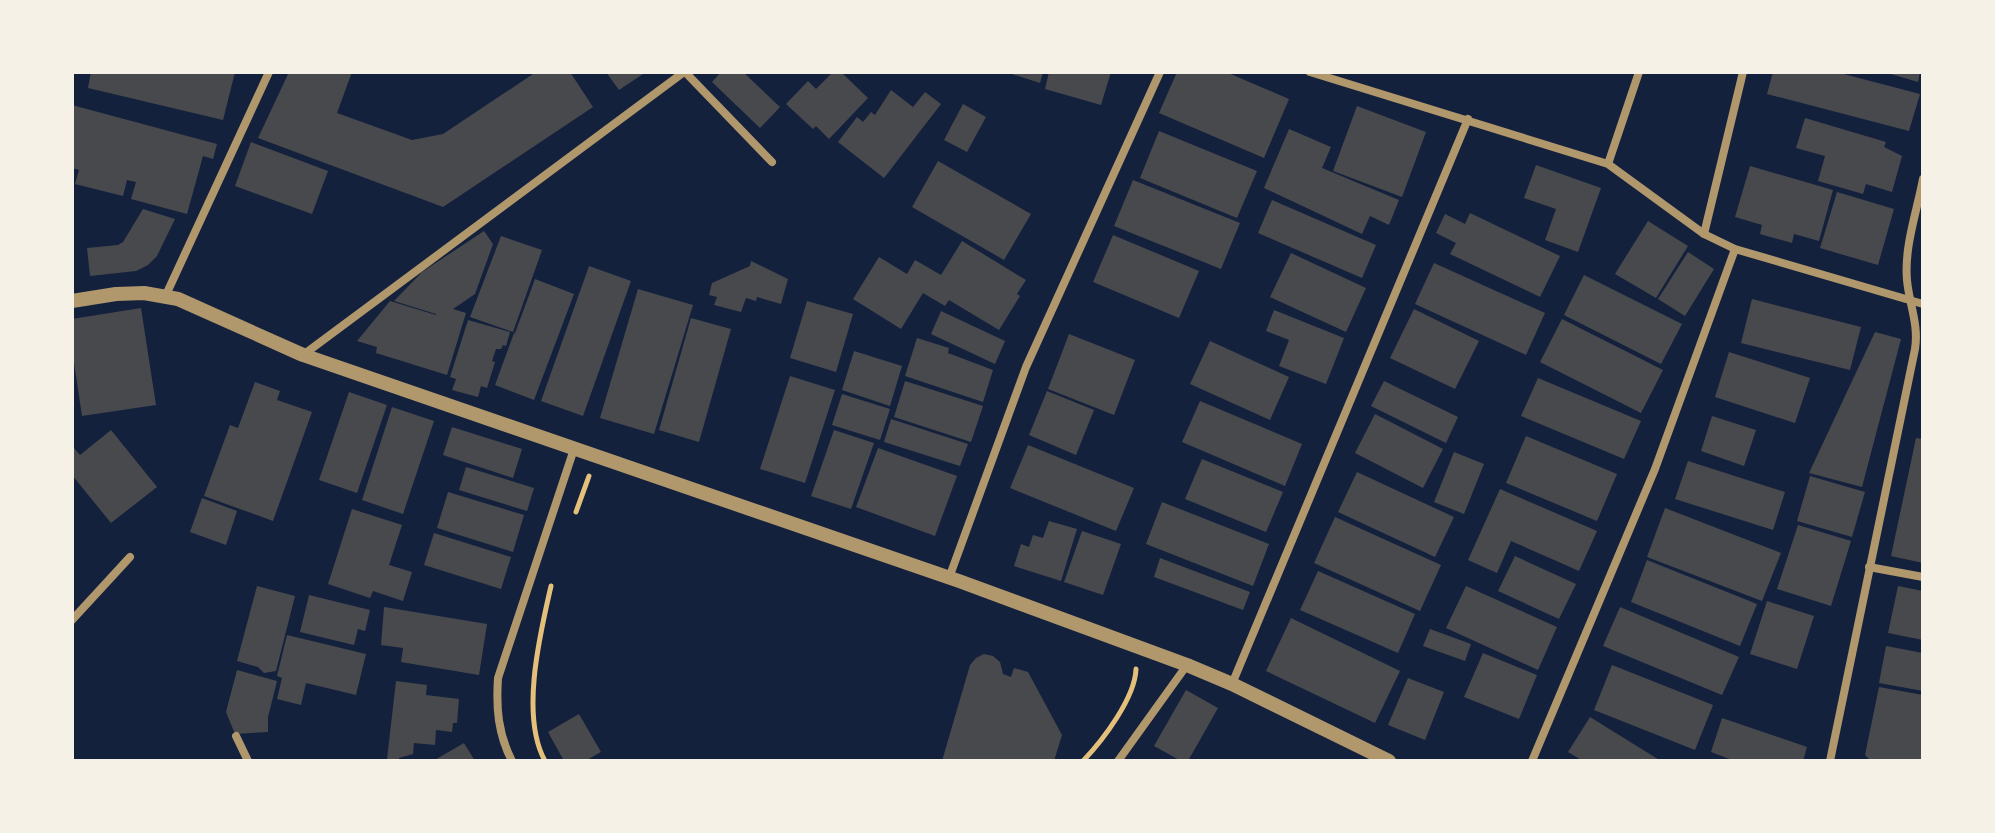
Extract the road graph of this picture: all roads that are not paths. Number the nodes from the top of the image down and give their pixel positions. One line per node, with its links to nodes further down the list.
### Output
1 (269, 72): 13 (street)
2 (684, 72): 8 (street); 17 (street)
3 (1160, 72): 22 (street)
4 (1310, 72): 7 (street)
5 (1639, 72): 9 (street)
6 (1743, 72): 11 (street)
7 (1468, 119): 9 (street); 25 (street)
8 (772, 162)
9 (1608, 164): 11 (street)
10 (1923, 179): 15 (street)
11 (1704, 234): 12 (street)
12 (1735, 249): 15 (street); 31 (street)
13 (165, 297): 14 (street); 17 (street)
14 (72, 301)
15 (1911, 302): 16 (street); 20 (street)
16 (1923, 304)
17 (303, 355): 18 (street)
18 (574, 449): 22 (street); 28 (street)
19 (130, 557): 23 (street)
20 (1869, 567): 21 (street); 32 (street)
21 (1923, 577)
22 (949, 578): 24 (street)
23 (72, 620)
24 (1187, 665): 25 (street); 29 (street)
25 (1232, 684): 30 (street)
26 (236, 736): 27 (street)
27 (248, 761)
28 (512, 761)
29 (1118, 761)
30 (1389, 761)
31 (1532, 761)
32 (1830, 761)

